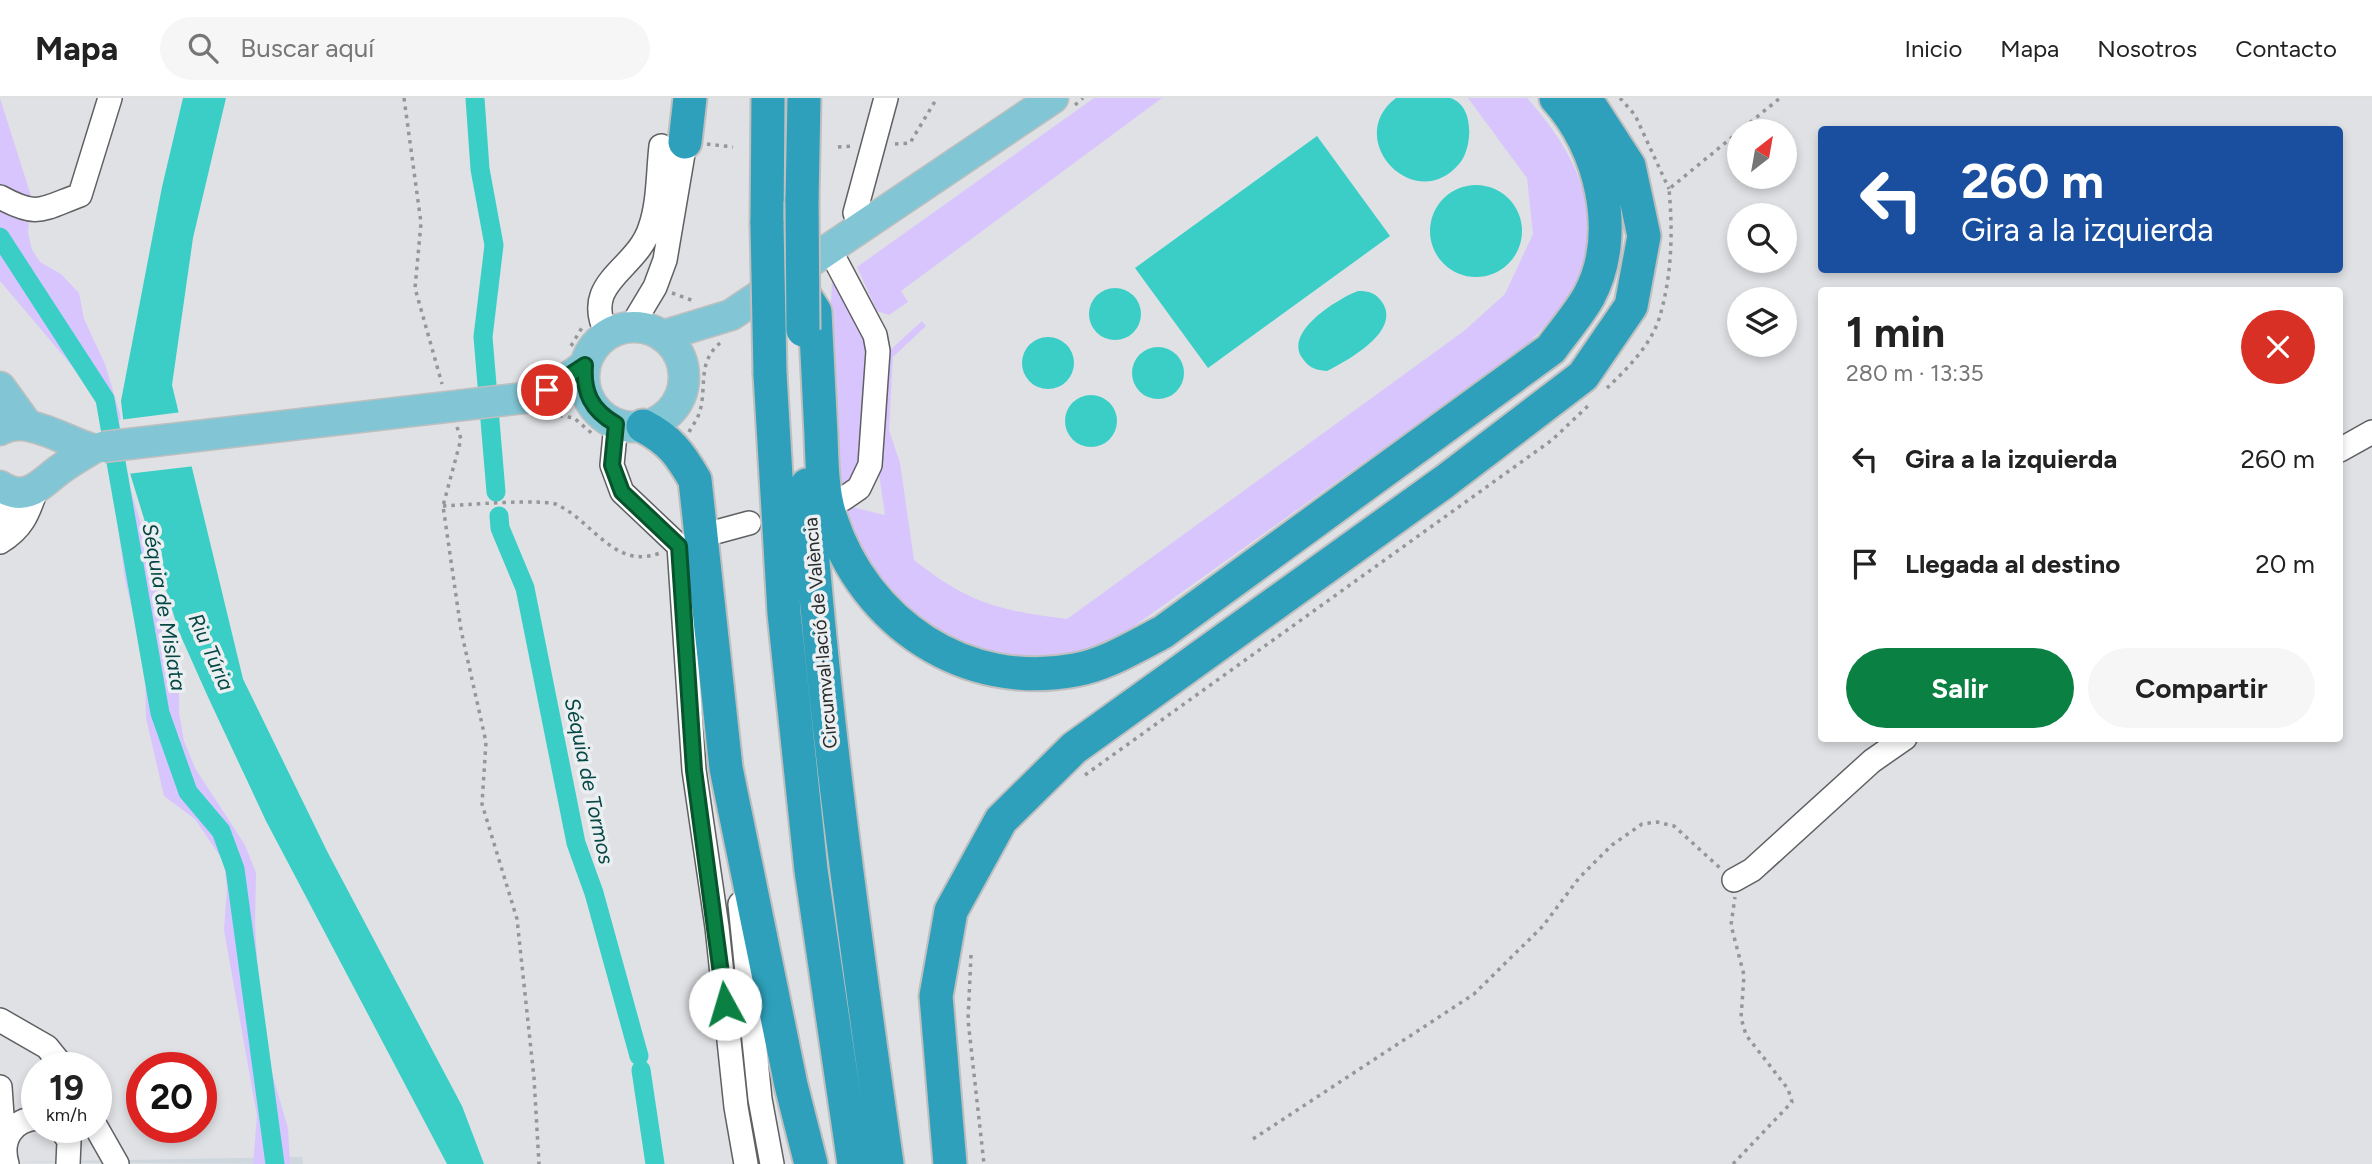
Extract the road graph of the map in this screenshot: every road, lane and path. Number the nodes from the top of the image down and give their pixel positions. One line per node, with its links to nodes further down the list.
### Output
1 (110, 98): 15 (street)
2 (404, 98): 25 (path)
3 (691, 98): 12 (highway)
4 (768, 98): 59 (highway, Circumval·lació de València, bridge)
5 (804, 98): 20 (highway, Circumval·lació de València, bridge)
6 (886, 98): 13 (street)
7 (937, 98): 13 (path)
8 (1053, 98): 16 (main road)
9 (1556, 98): 20 (highway)
10 (1585, 98): 61 (highway)
11 (1620, 98): 14 (path)
12 (673, 144): 19 (street); 19 (street)
13 (873, 146): 16 (street)
14 (1669, 190)
15 (0, 197)
16 (862, 228): 17 (main road)
17 (830, 250): 18 (main road); 34 (street)
18 (731, 315): 21 (main road); 23 (main road)
19 (619, 331): 21 (main road); 22 (main road)
20 (809, 331): 60 (highway, Circumval·lació de València)
21 (662, 336): 23 (main road)
22 (585, 365): 26 (main road); 27 (main road)
23 (684, 375): 27 (main road)
24 (0, 387): 29 (main road)
25 (443, 387)
26 (533, 397): 27 (main road); 31 (main road, bridge)
27 (618, 419): 38 (street); 38 (highway)
28 (457, 426): 35 (path)
29 (24, 429): 31 (main road); 33 (main road)
30 (2372, 432): 32 (street)
31 (97, 448): 33 (main road)
32 (2343, 448)
33 (25, 486): 37 (street); 39 (street)
34 (843, 499)
35 (443, 506): 38 (path); 55 (path)
36 (750, 523): 38 (street)
37 (0, 534)
38 (690, 541): 41 (highway); 56 (street)
39 (0, 542)
40 (1899, 742): 42 (street)
41 (726, 768): 57 (street); 58 (highway)
42 (1734, 880): 49 (path); 63 (path)
43 (0, 1020): 44 (street)
44 (52, 1052)
45 (1, 1094): 46 (street); 52 (street)
46 (21, 1108)
47 (979, 1112): 62 (path)
48 (21, 1124): 52 (street)
49 (1253, 1139)
50 (69, 1143): 53 (street)
51 (105, 1143): 54 (street)
52 (4, 1157)
53 (68, 1164)
54 (117, 1164)
55 (539, 1164)
56 (746, 1164)
57 (772, 1164)
58 (811, 1164)
59 (854, 1164)
60 (887, 1164)
61 (950, 1164)
62 (984, 1164)
63 (1733, 1164)

